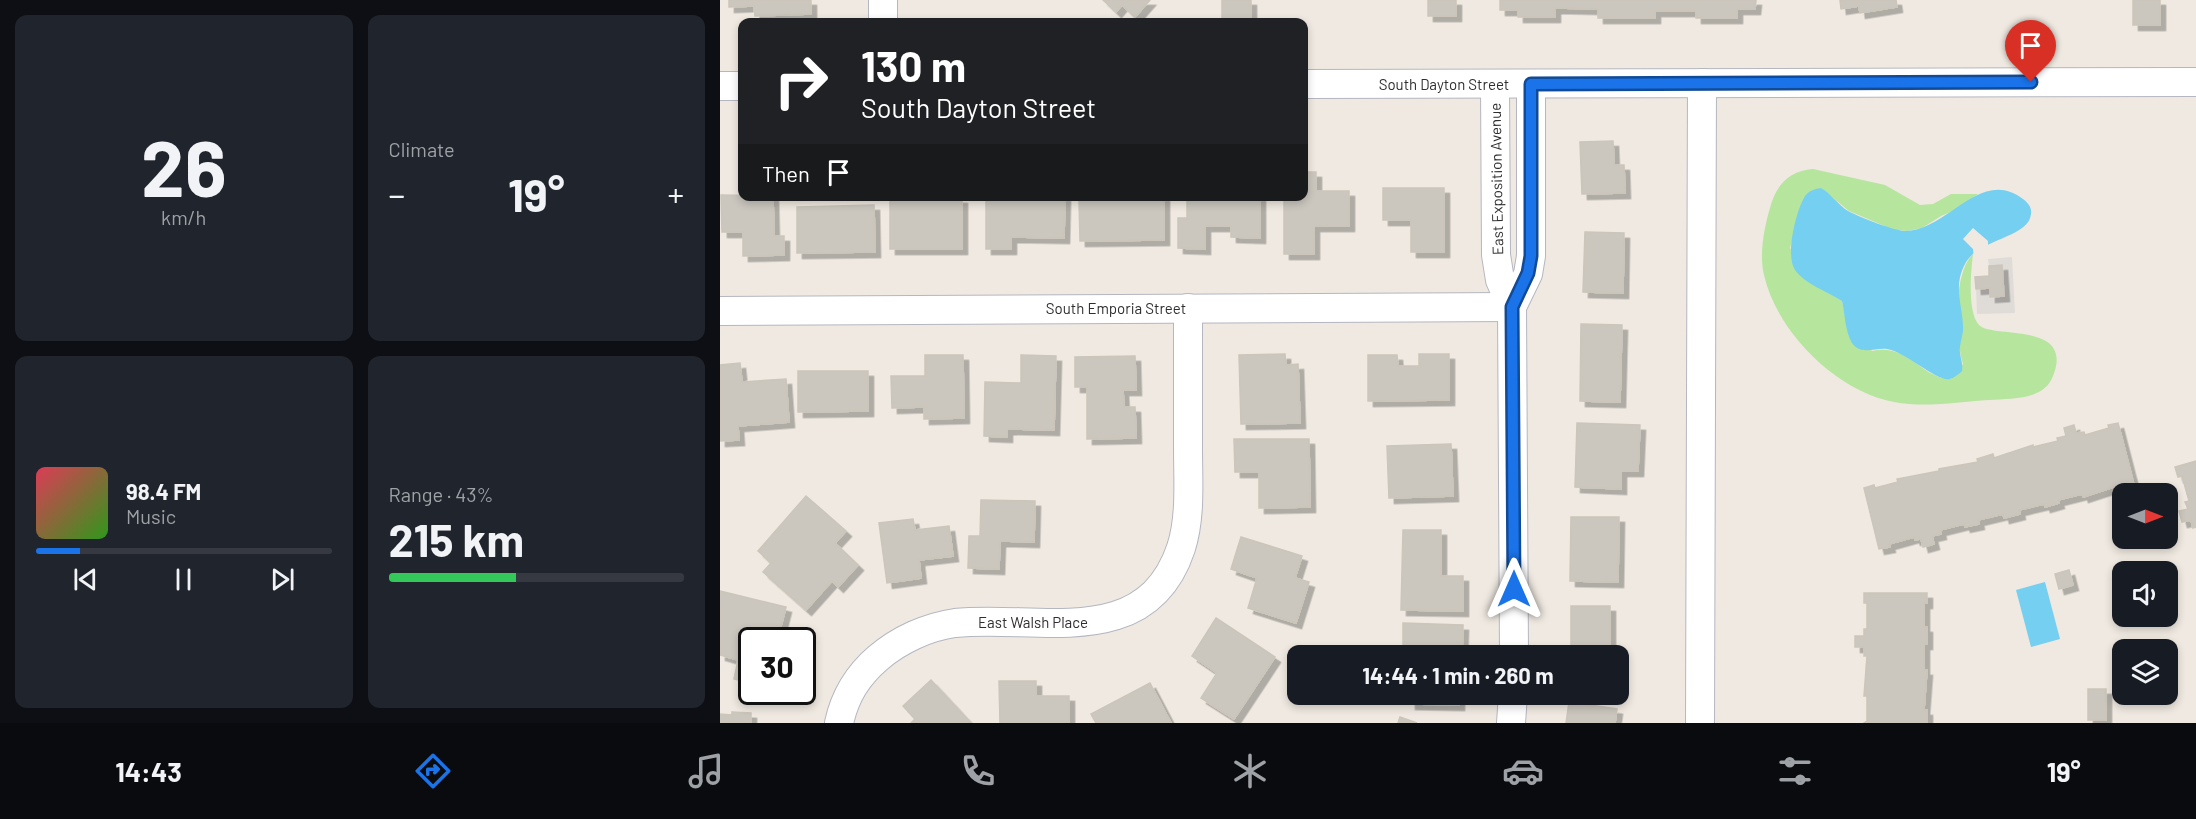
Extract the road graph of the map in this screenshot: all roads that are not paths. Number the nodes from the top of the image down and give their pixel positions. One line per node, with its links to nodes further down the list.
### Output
1 (883, 0): 2 (street)
2 (883, 18)
3 (2196, 82): 4 (street, South Dayton Street)
4 (1702, 83): 7 (street, South Dayton Street); 17 (street)
5 (1308, 84): 6 (street, South Dayton Street)
6 (1495, 84): 7 (street, South Dayton Street); 10 (street, East Exposition Avenue)
7 (1531, 84): 10 (street, East Exposition Avenue)
8 (738, 86): 9 (street)
9 (720, 87)
10 (1512, 307): 11 (street, South Emporia Street); 13 (street, East Exposition Avenue)
11 (1188, 308): 12 (street, South Emporia Street); 15 (street, East Walsh Place)
12 (720, 311)
13 (1514, 645)
14 (1512, 705): 16 (street)
15 (839, 723)
16 (1511, 723)
17 (1700, 723)

